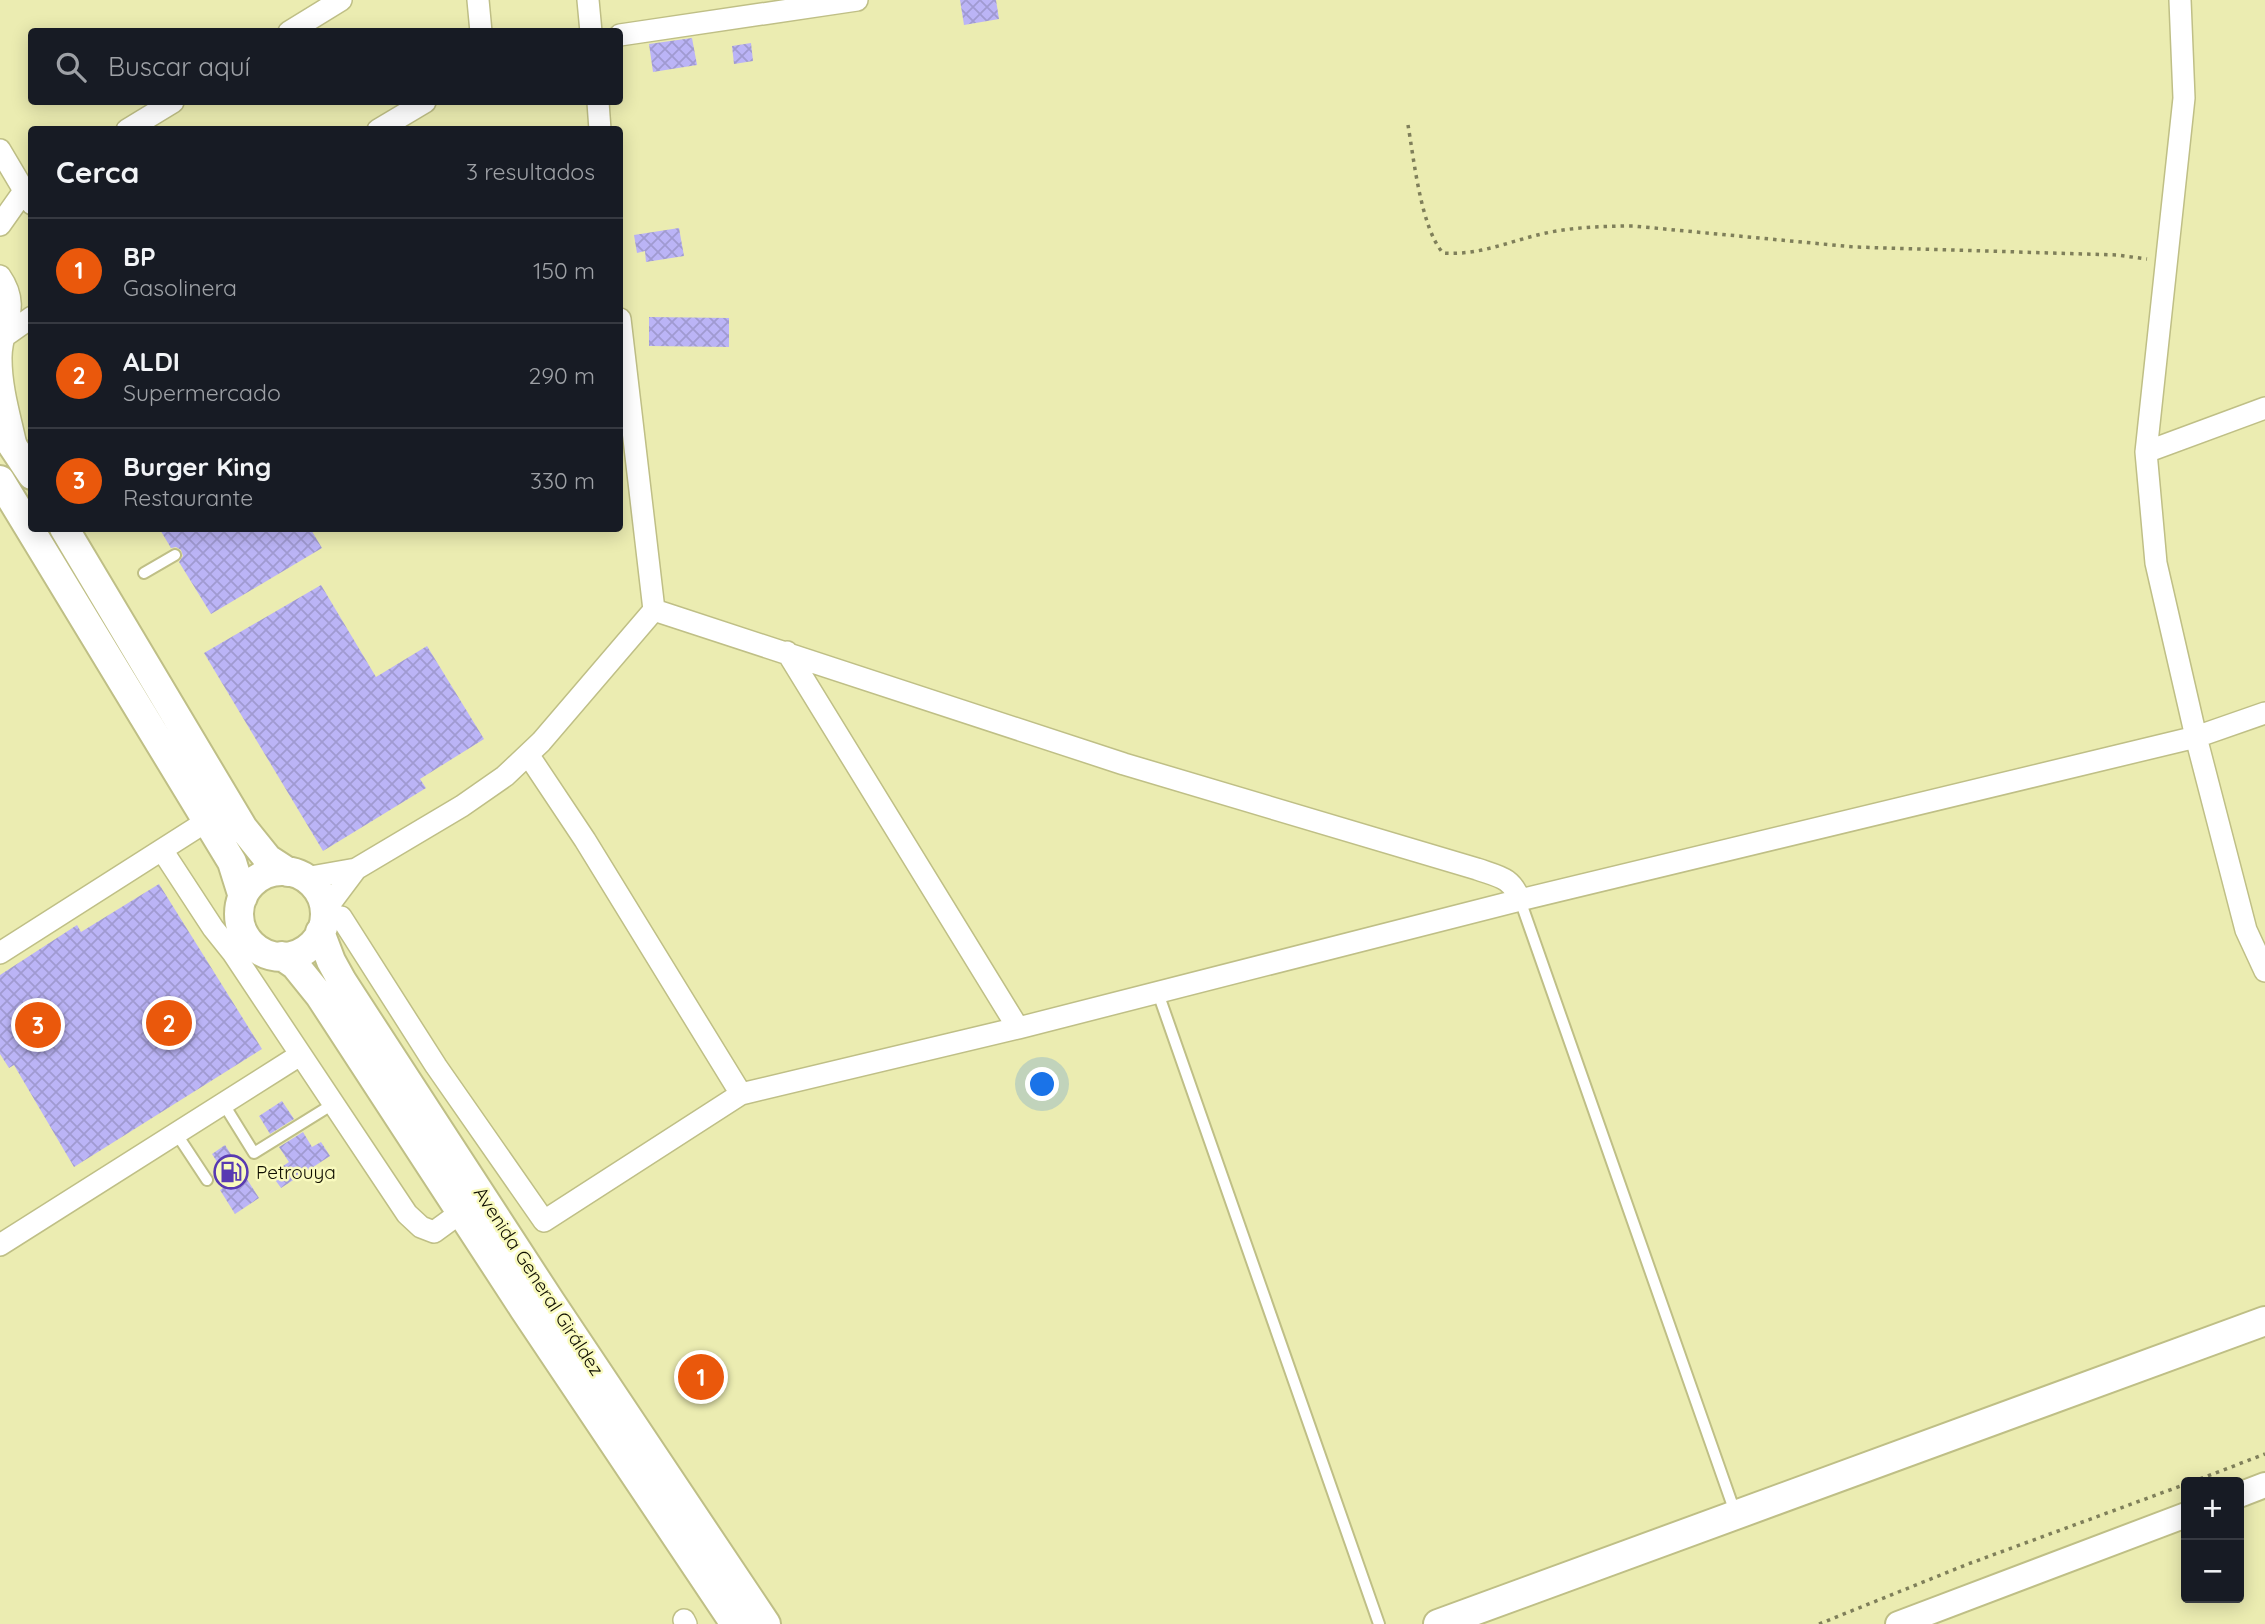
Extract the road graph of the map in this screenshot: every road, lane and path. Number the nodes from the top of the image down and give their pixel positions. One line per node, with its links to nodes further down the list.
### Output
1 (341, 0): 6 (street)
2 (478, 0): 7 (street)
3 (588, 0): 8 (street)
4 (857, 0): 9 (street)
5 (2180, 0): 21 (street)
6 (296, 28)
7 (481, 28)
8 (591, 28)
9 (623, 35)
10 (168, 105): 14 (street)
11 (420, 105): 15 (street)
12 (597, 105): 16 (street)
13 (1408, 125): 21 (path)
14 (134, 126)
15 (385, 126)
16 (600, 126)
17 (0, 150): 18 (street)
18 (28, 192)
19 (28, 195): 20 (street)
20 (0, 225)
21 (2166, 261): 29 (street)
22 (0, 276): 24 (street)
23 (28, 320): 24 (street)
24 (3, 339): 28 (street)
25 (623, 345): 37 (street)
26 (2265, 408): 29 (street)
27 (0, 427): 28 (main road)
28 (17, 450): 30 (main road)
29 (2146, 452): 40 (street)
30 (28, 468)
31 (0, 480): 32 (main road)
32 (28, 526)
33 (32, 532): 42 (main road)
34 (66, 532): 45 (main road)
35 (175, 555): 36 (lane)
36 (144, 573)
37 (654, 610): 38 (street); 41 (street)
38 (787, 652): 47 (street); 54 (street)
39 (2265, 713): 40 (street)
40 (2196, 737): 47 (street); 52 (street)
41 (529, 756): 44 (street); 56 (street)
42 (207, 821): 43 (street); 46 (main road)
43 (162, 850): 49 (street); 50 (street)
44 (356, 869): 45 (street); 48 (street)
45 (296, 875): 46 (main road); 48 (main road)
46 (243, 897): 49 (main road)
47 (1520, 900): 53 (street); 69 (lane)
48 (330, 913): 51 (main road); 56 (street); 72 (main road, Avenida General Giráldez)
49 (242, 948): 51 (main road); 55 (street)
50 (0, 953)
51 (282, 956): 61 (main road, Avenida General Giráldez)
52 (2265, 971)
53 (1158, 993): 54 (street); 73 (lane)
54 (1018, 1028): 56 (street)
55 (300, 1055): 57 (street); 58 (street)
56 (741, 1094)
57 (223, 1103): 58 (lane); 59 (street)
58 (333, 1104): 61 (street)
59 (176, 1133): 60 (lane); 62 (street)
60 (207, 1180)
61 (460, 1213): 71 (main road, Avenida General Giráldez)
62 (0, 1245)
63 (2265, 1321): 69 (main road)
64 (2265, 1454): 65 (path)
65 (2205, 1477)
66 (2265, 1485): 68 (street)
67 (2181, 1486): 75 (path)
68 (2244, 1493)
69 (1737, 1516): 74 (main road)
70 (2181, 1517): 76 (street)
71 (735, 1624)
72 (766, 1624)
73 (1379, 1624)
74 (1438, 1624)
75 (1819, 1624)
76 (1898, 1624)

